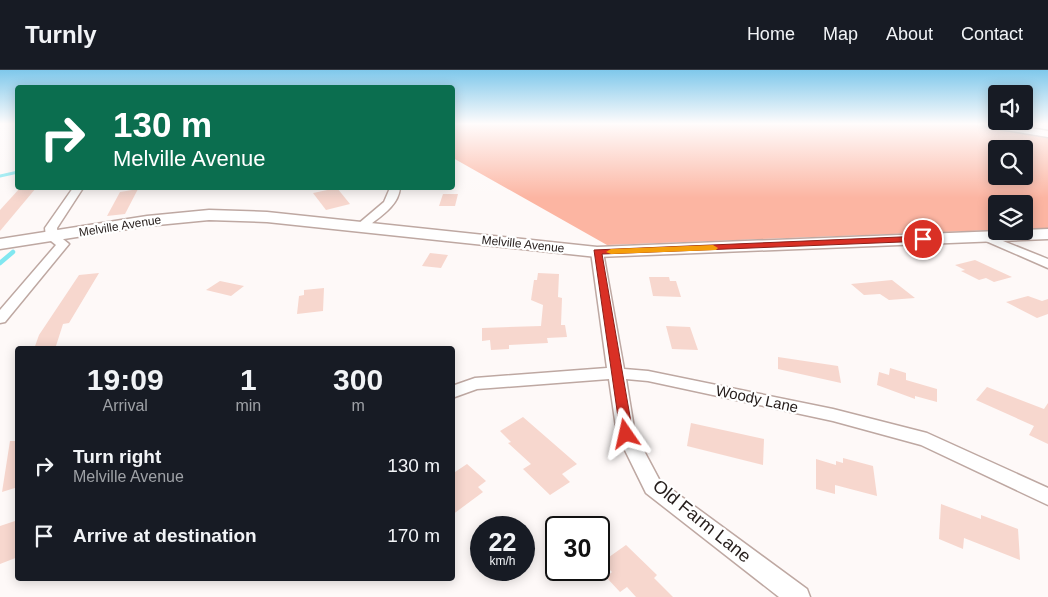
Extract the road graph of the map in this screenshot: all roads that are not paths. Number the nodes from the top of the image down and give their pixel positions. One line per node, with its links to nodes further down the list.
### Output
1 (77, 190): 6 (street)
2 (395, 190): 3 (street)
3 (362, 226): 6 (street, Melville Avenue); 8 (street, Melville Avenue)
4 (1048, 234): 5 (street, Melville Avenue)
5 (983, 236): 8 (street, Melville Avenue); 9 (street)
6 (52, 237): 7 (street, Melville Avenue); 10 (street)
7 (0, 244)
8 (597, 252): 11 (street, Old Farm Lane)
9 (1048, 264)
10 (0, 319)
11 (615, 373): 12 (street, Woody Lane); 13 (street, Woody Lane); 14 (street, Old Farm Lane)
12 (455, 391)
13 (1048, 497)
14 (798, 597)

